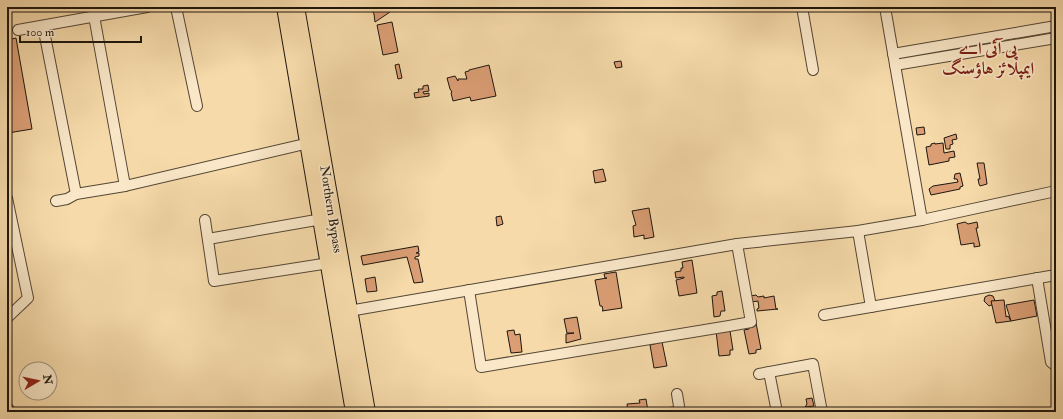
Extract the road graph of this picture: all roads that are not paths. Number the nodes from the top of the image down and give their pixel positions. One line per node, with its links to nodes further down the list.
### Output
1 (147, 7): 7 (street)
2 (176, 7): 16 (street)
3 (285, 7): 11 (main road, Northern Bypass)
4 (296, 7): 11 (main road, Northern Bypass)
5 (802, 7): 15 (street)
6 (885, 7): 13 (street)
7 (94, 16): 8 (street); 18 (street)
8 (43, 26): 10 (street); 20 (street)
9 (1056, 26): 13 (street)
10 (18, 30)
11 (295, 32): 17 (main road, Northern Bypass); 36 (main road, Northern Bypass)
12 (1056, 38): 14 (street)
13 (893, 54): 14 (street)
14 (895, 65): 25 (street)
15 (813, 70)
16 (196, 106)
17 (309, 143): 18 (street); 23 (main road, Northern Bypass)
18 (125, 186): 20 (street)
19 (1056, 191): 25 (street)
20 (76, 194): 22 (street)
21 (7, 198): 27 (street)
22 (56, 201)
23 (322, 219): 28 (street); 31 (main road, Northern Bypass)
24 (205, 220): 28 (street)
25 (922, 220): 26 (street)
26 (858, 231): 29 (street); 35 (street)
27 (15, 239): 30 (street); 38 (street)
28 (208, 239): 31 (street)
29 (737, 244): 34 (street); 34 (street)
30 (7, 246)
31 (329, 263): 43 (main road, Northern Bypass)
32 (1056, 275): 33 (street)
33 (1037, 278): 35 (street); 39 (street)
34 (469, 290): 36 (street)
35 (871, 307): 37 (street)
36 (349, 311): 44 (main road, Northern Bypass)
37 (824, 315)
38 (7, 318)
39 (1056, 366)
40 (676, 394): 45 (street)
41 (7, 407): 42 (street)
42 (11, 412)
43 (354, 412)
44 (367, 412)
45 (680, 412)
46 (777, 412): 47 (street)
47 (822, 412)

